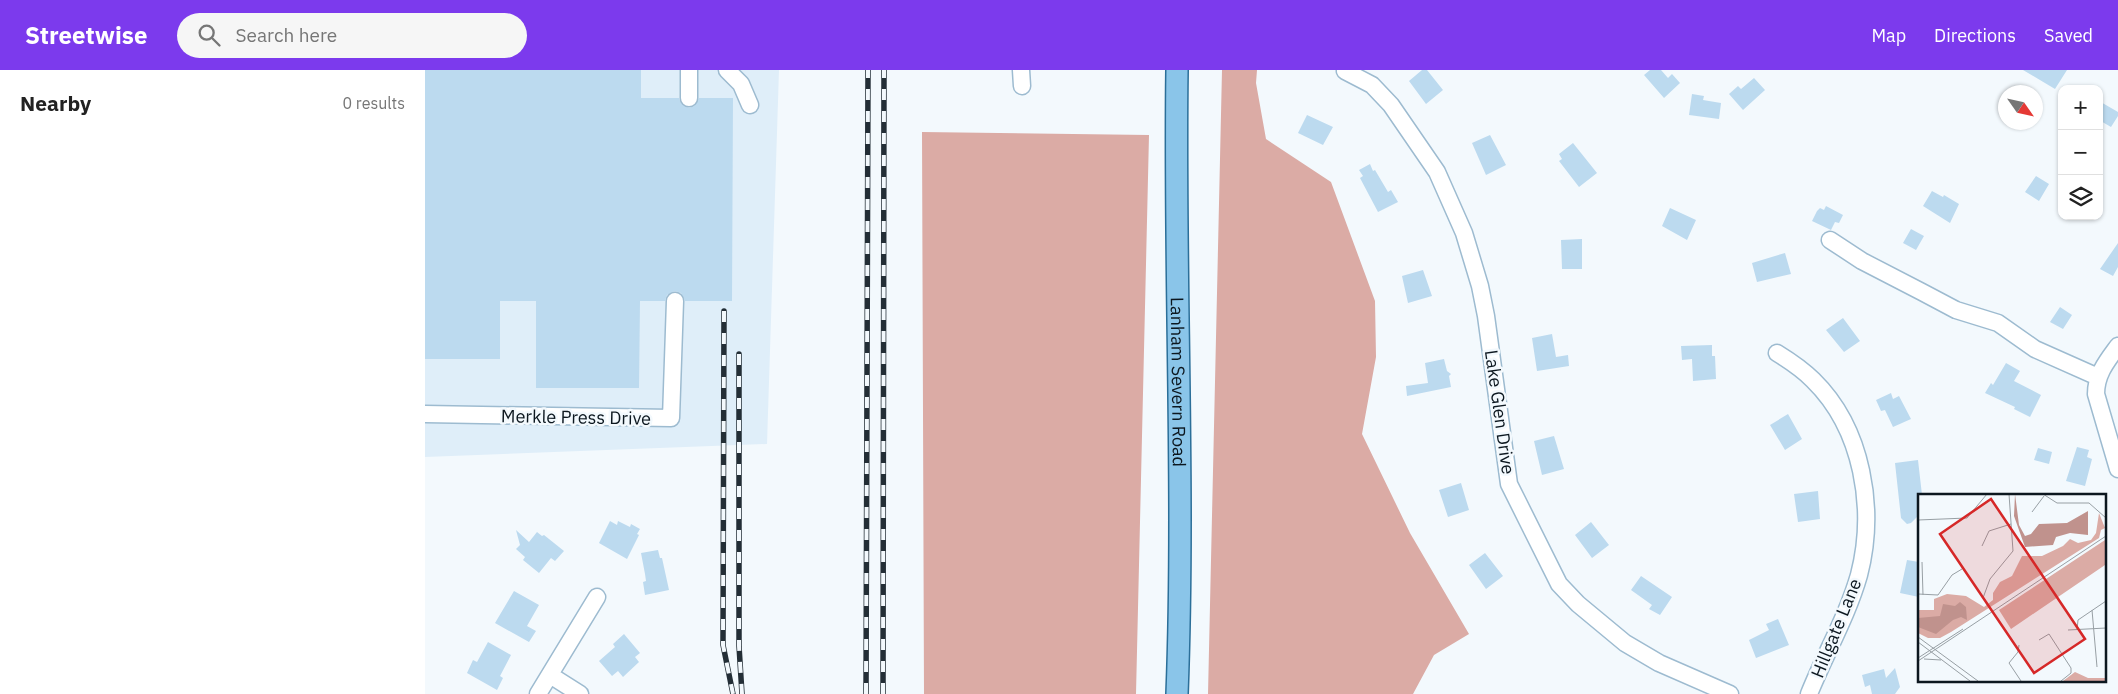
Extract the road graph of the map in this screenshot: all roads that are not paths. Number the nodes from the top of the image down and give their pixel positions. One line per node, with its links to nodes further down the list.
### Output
1 (689, 70): 5 (street)
2 (727, 70): 6 (street)
3 (1177, 70): 18 (main road, Lanham Severn Road)
4 (1345, 71): 19 (street, Lake Glen Drive)
5 (689, 98)
6 (750, 104)
7 (1830, 240): 11 (street)
8 (675, 302): 12 (street, Merkle Press Drive)
9 (2118, 346): 11 (street)
10 (1777, 353): 20 (street, Hillgate Lane)
11 (2099, 377): 13 (street)
12 (425, 414)
13 (2118, 469)
14 (597, 596): 15 (street)
15 (550, 675): 16 (street); 17 (street)
16 (538, 694)
17 (580, 694)
18 (1177, 694)
19 (1729, 694)
20 (1809, 694)

